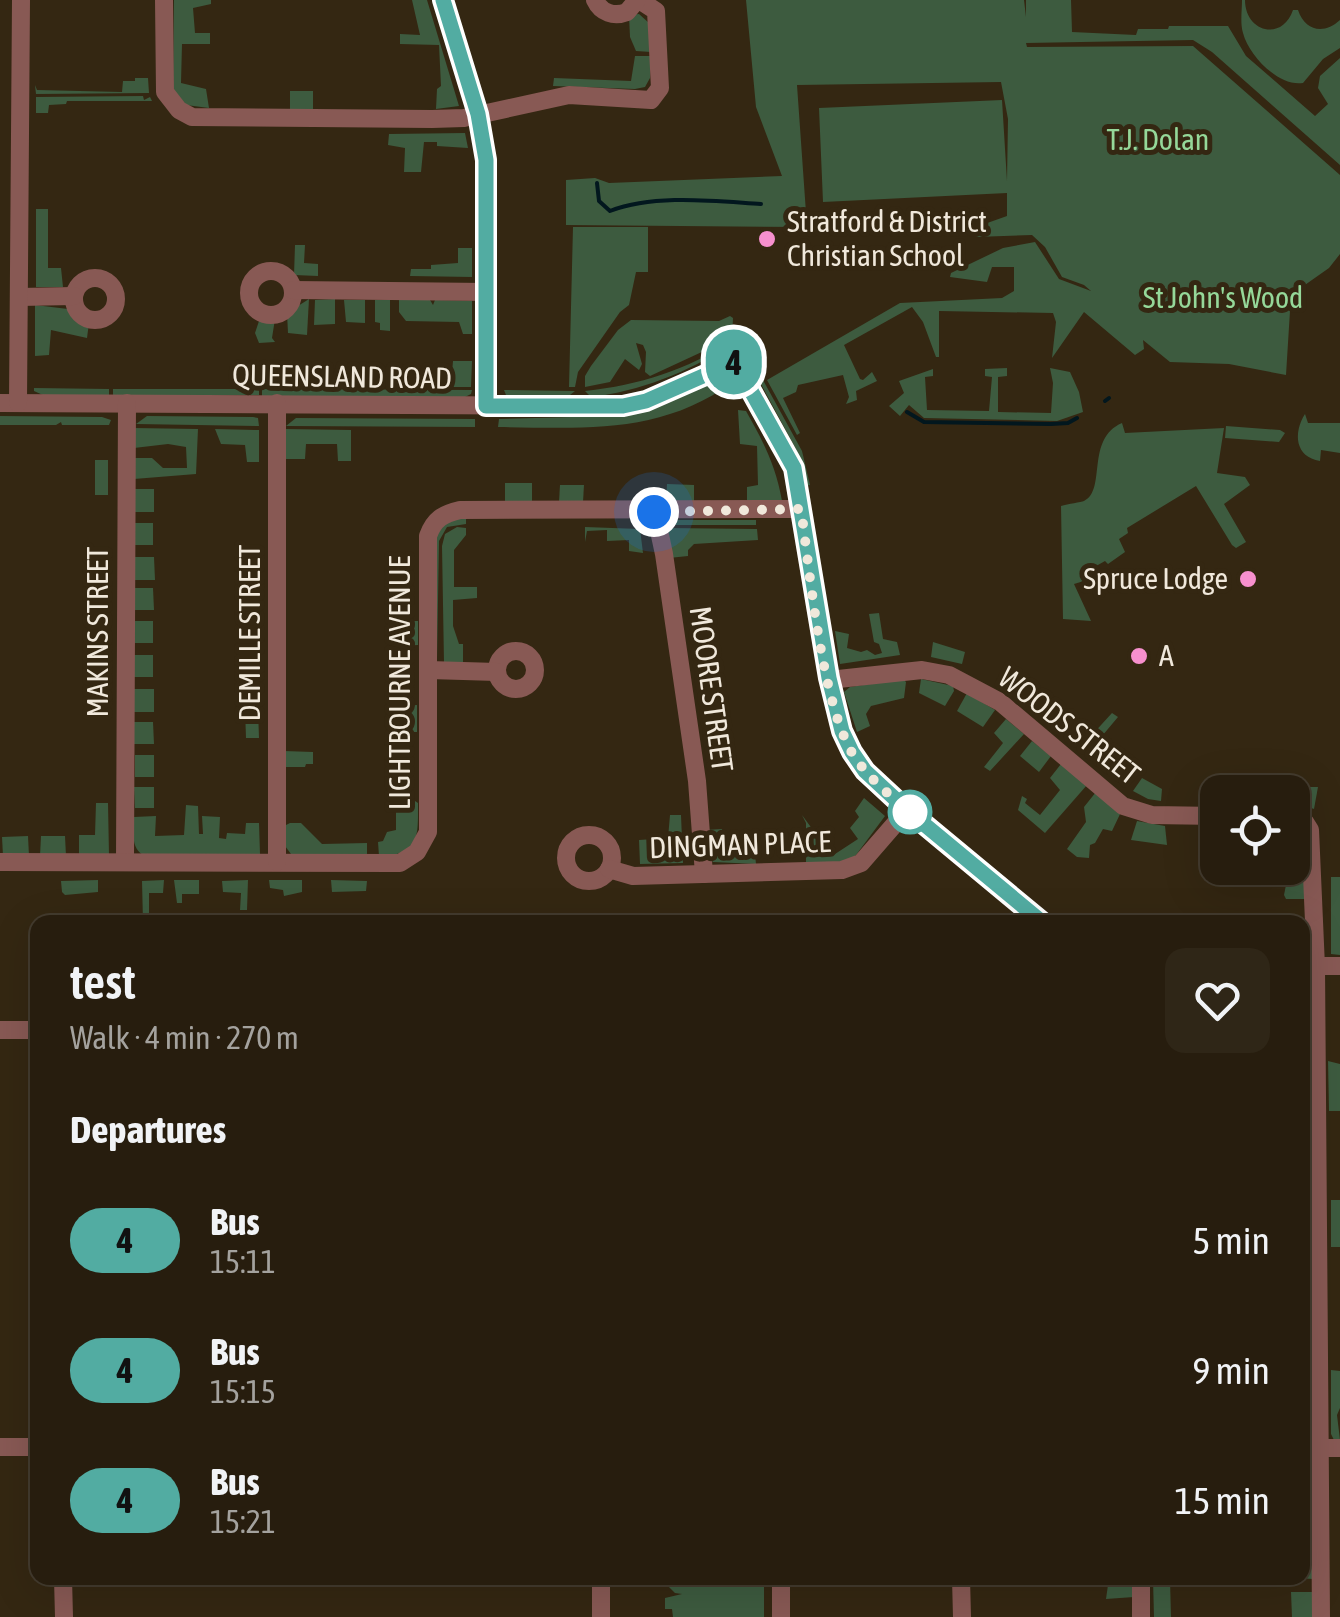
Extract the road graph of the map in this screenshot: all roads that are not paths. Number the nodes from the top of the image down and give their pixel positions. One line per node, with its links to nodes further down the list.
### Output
1 (21, 0): 7 (street)
2 (164, 0): 8 (street)
3 (442, 0): 8 (street)
4 (595, 0): 5 (street)
5 (638, 0): 8 (street)
6 (0, 114): 7 (street)
7 (20, 114): 12 (street)
8 (478, 114): 10 (street)
9 (293, 290): 10 (street)
10 (487, 292): 16 (street)
11 (74, 296): 12 (street)
12 (19, 297): 13 (street)
13 (9, 403): 14 (street, QUEENSLAND ROAD)
14 (127, 403): 15 (street, QUEENSLAND ROAD); 24 (street, MAKINS STREET)
15 (278, 403): 16 (street, QUEENSLAND ROAD); 26 (street, DEMILLE STREET)
16 (486, 406): 17 (street, QUEENSLAND ROAD)
17 (801, 509): 18 (street, LIGHTBOURNE AVENUE); 21 (street)
18 (654, 512): 19 (street, LIGHTBOURNE AVENUE); 28 (street, MOORE STREET)
19 (428, 670): 20 (street); 26 (street, LIGHTBOURNE AVENUE)
20 (497, 672)
21 (829, 680): 22 (street); 23 (street, WOODS STREET)
22 (907, 810): 28 (street, DINGMAN PLACE); 30 (street)
23 (1200, 816)
24 (125, 861): 25 (street, LIGHTBOURNE AVENUE); 26 (street, LIGHTBOURNE AVENUE)
25 (0, 862)
26 (277, 862)
27 (610, 869): 28 (street, DINGMAN PLACE)
28 (704, 874)
29 (1310, 885): 31 (street)
30 (1034, 915)
31 (1309, 915)
32 (1310, 966): 33 (street)
33 (1340, 966)
34 (0, 1030): 35 (street)
35 (30, 1030)
36 (1310, 1207): 39 (street)
37 (0, 1447): 38 (street)
38 (30, 1447)
39 (1311, 1448): 40 (street); 51 (street)
40 (1340, 1448)
41 (63, 1585): 46 (street)
42 (601, 1585): 47 (street)
43 (781, 1585): 48 (street)
44 (962, 1585): 49 (street)
45 (1141, 1585): 50 (street)
46 (64, 1617)
47 (601, 1617)
48 (782, 1617)
49 (962, 1617)
50 (1141, 1617)
51 (1321, 1617)

